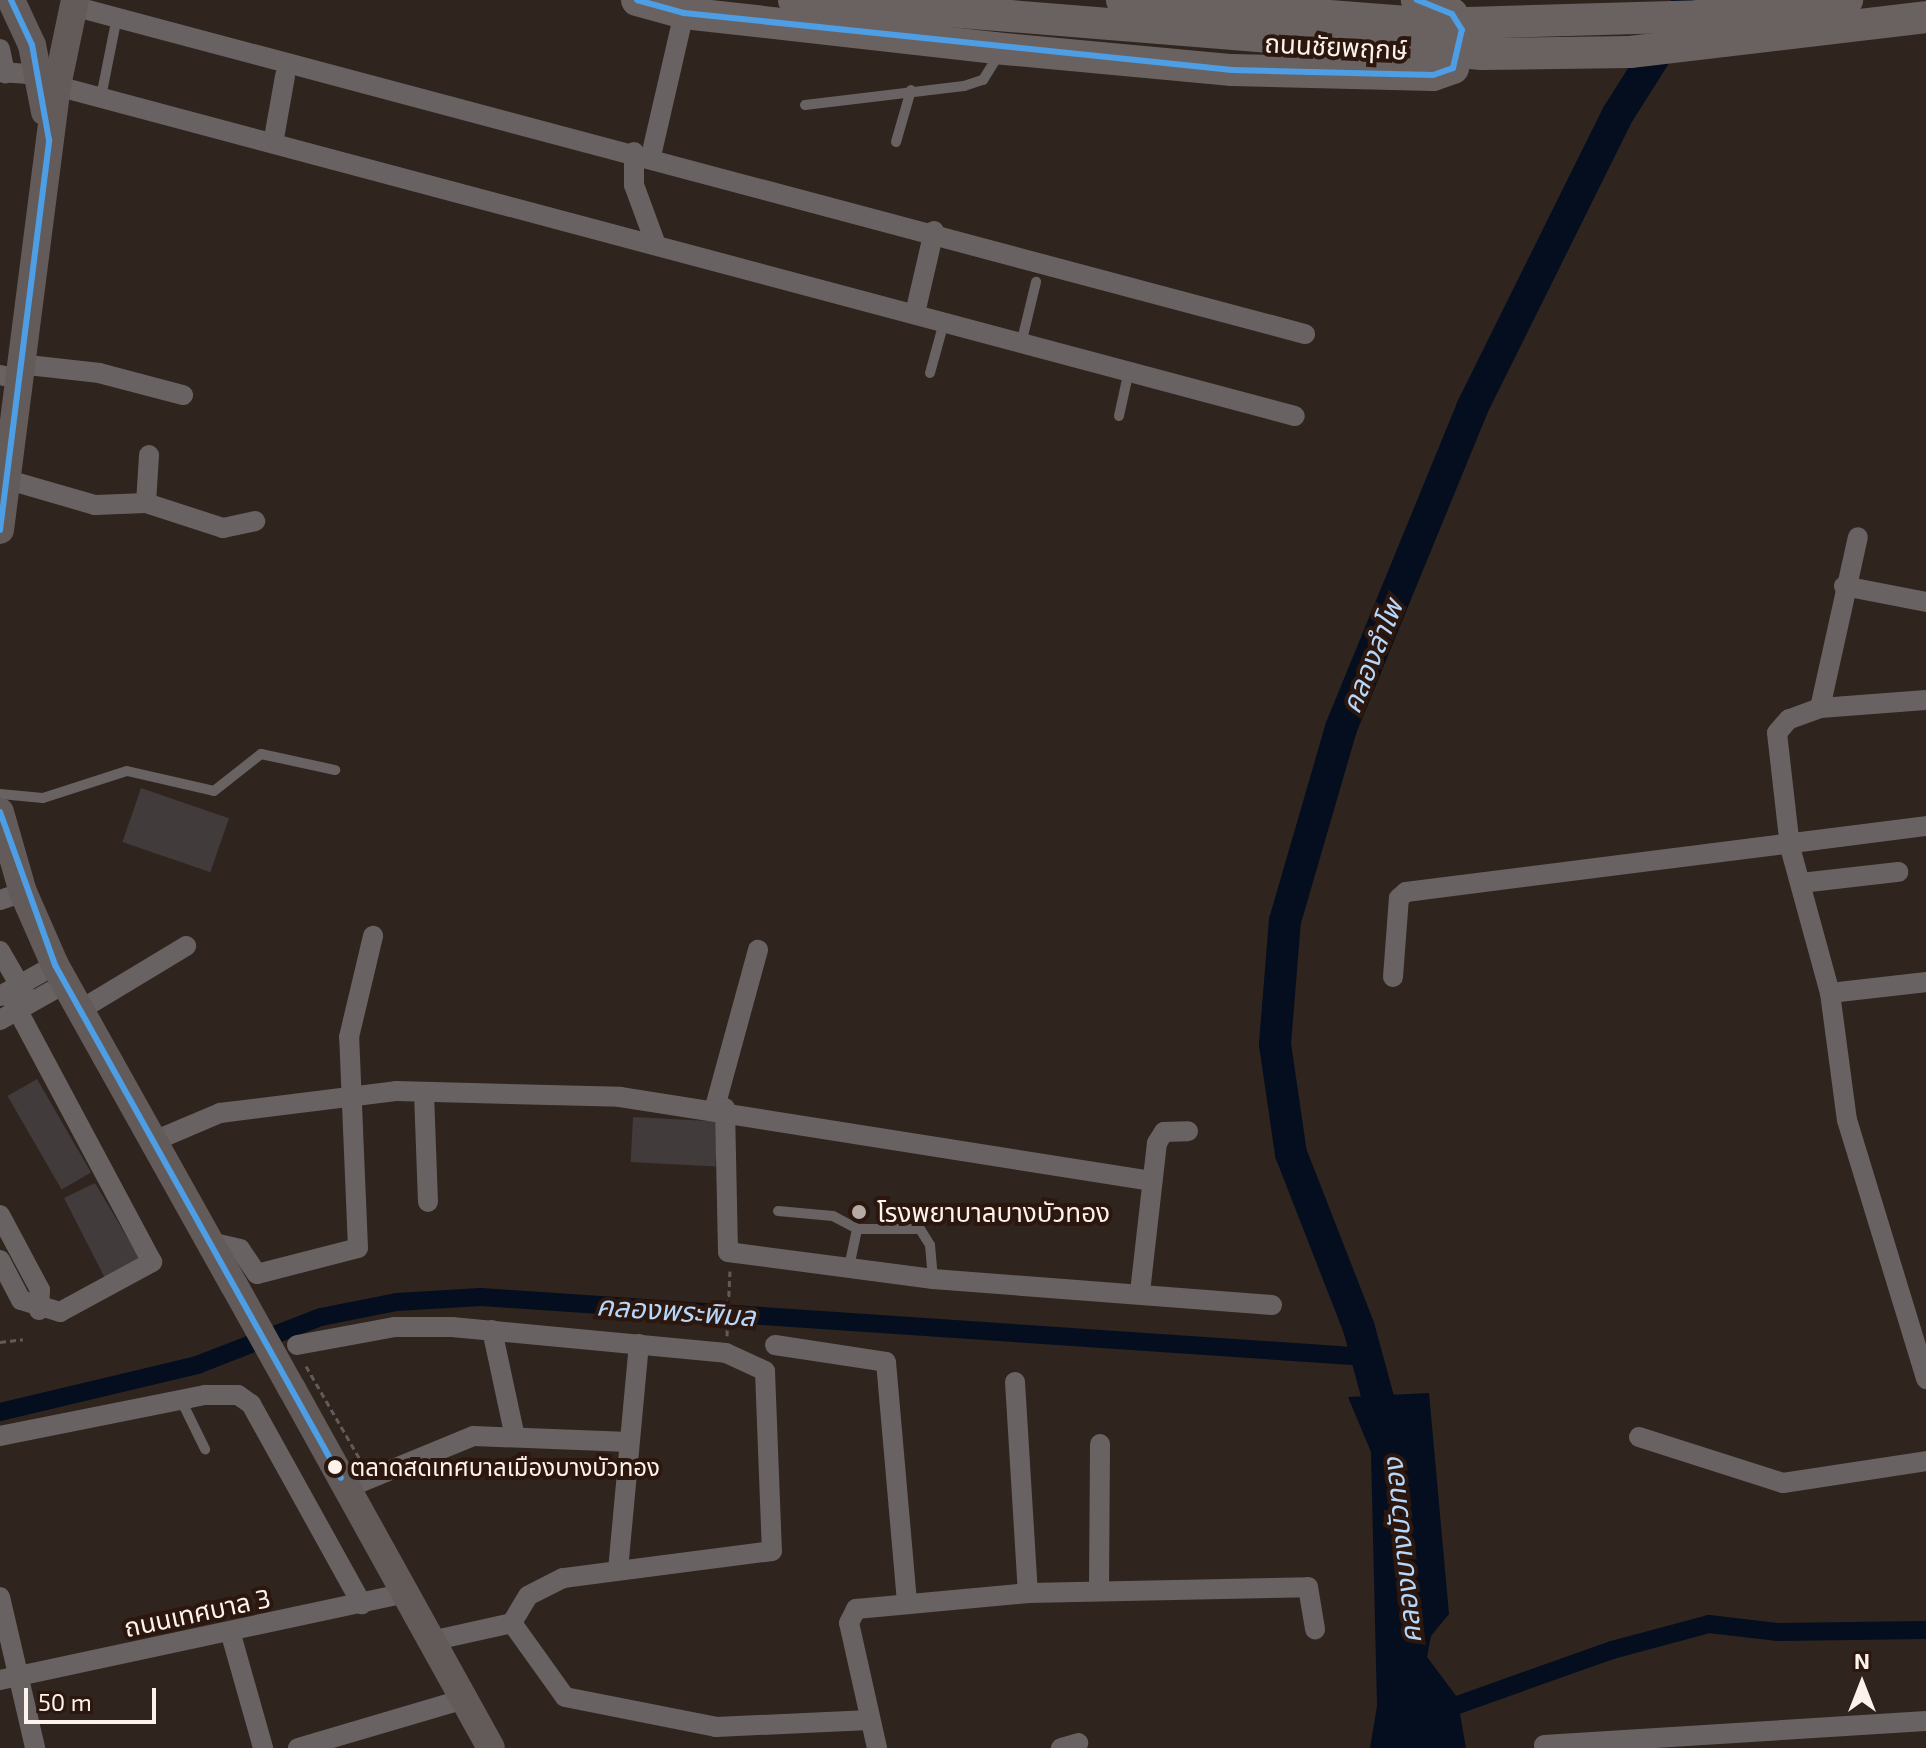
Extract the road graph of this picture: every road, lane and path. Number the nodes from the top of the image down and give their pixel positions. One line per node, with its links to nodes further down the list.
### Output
1 (11, 0): 15 (main road)
2 (637, 0): 8 (main road)
3 (794, 0): 10 (main road, ถนนชัยพฤกษ์, bridge)
4 (1122, 0): 6 (main road, ถนนชัยพฤกษ์, bridge)
5 (1417, 0): 11 (main road)
6 (1847, 0)
7 (74, 3): 9 (street); 15 (main road)
8 (684, 13): 11 (main road); 21 (street)
9 (117, 15): 17 (lane); 21 (street)
10 (1926, 17)
11 (1001, 48): 16 (lane)
12 (0, 49): 13 (street)
13 (2, 72): 15 (street)
14 (285, 76): 19 (street)
15 (48, 80): 17 (street); 30 (main road)
16 (911, 90): 18 (lane); 20 (lane)
17 (101, 97): 19 (street)
18 (805, 105)
19 (274, 138): 23 (street)
20 (896, 142)
21 (642, 154): 22 (street); 23 (street)
22 (934, 231): 25 (street); 27 (street)
23 (655, 242): 25 (street)
24 (1036, 282): 28 (lane)
25 (916, 309): 26 (street)
26 (945, 320): 28 (street); 31 (lane)
27 (1305, 334)
28 (1022, 340): 29 (street)
29 (1129, 370): 33 (lane); 34 (street)
30 (12, 372): 32 (street); 36 (main road)
31 (930, 373)
32 (183, 395)
33 (1119, 416)
34 (1295, 416)
35 (149, 455): 37 (street)
36 (5, 479): 37 (street); 39 (main road)
37 (146, 503): 38 (street)
38 (255, 521)
39 (0, 530)
40 (1858, 537): 41 (street)
41 (1844, 586): 42 (street); 44 (street)
42 (1926, 602)
43 (1926, 700): 44 (street)
44 (1820, 708): 49 (street)
45 (335, 770): 46 (lane)
46 (0, 794)
47 (0, 812): 52 (main road)
48 (1926, 826): 49 (street)
49 (1790, 847): 51 (street); 58 (street)
50 (1898, 872): 51 (street)
51 (1801, 883): 60 (street)
52 (11, 896): 57 (main road)
53 (373, 936): 64 (street)
54 (186, 946): 62 (street)
55 (758, 950): 65 (street)
56 (0, 951): 61 (street)
57 (60, 974): 61 (street); 62 (main road)
58 (1393, 977)
59 (1926, 982): 60 (street)
60 (1830, 993): 88 (street)
61 (12, 1001): 80 (street)
62 (80, 1010): 67 (main road)
63 (424, 1093): 64 (street); 65 (street); 69 (street)
64 (350, 1097): 67 (street); 73 (street)
65 (720, 1107): 68 (street); 75 (street)
66 (1188, 1131): 68 (street)
67 (154, 1141): 73 (main road)
68 (1152, 1181): 78 (street)
69 (428, 1202)
70 (778, 1211): 72 (lane)
71 (2, 1223): 80 (street)
72 (857, 1229): 75 (lane); 77 (lane)
73 (210, 1242): 98 (main road, bridge)
74 (0, 1260): 80 (street)
75 (849, 1267): 77 (street)
76 (730, 1276): 84 (path)
77 (933, 1279): 78 (street)
78 (1140, 1292): 79 (street)
79 (1272, 1305)
80 (39, 1310)
81 (492, 1330): 85 (street); 86 (street); 91 (street)
82 (23, 1339): 83 (path)
83 (0, 1342)
84 (727, 1342)
85 (639, 1344): 94 (street); 99 (street)
86 (297, 1345)
87 (775, 1345): 105 (street)
88 (1926, 1379)
89 (1015, 1382): 102 (street)
90 (181, 1400): 92 (street); 96 (lane); 104 (street)
91 (514, 1433): 94 (street); 98 (street)
92 (0, 1436)
93 (1639, 1437): 97 (street)
94 (629, 1442): 99 (street)
95 (1100, 1444): 100 (street)
96 (205, 1449)
97 (1926, 1461)
98 (347, 1488): 101 (main road)
99 (618, 1570): 106 (street)
100 (1099, 1590): 102 (street); 107 (street)
101 (405, 1593): 104 (street, ถนนเทศบาล 3); 109 (main road)
102 (1028, 1593): 105 (street)
103 (0, 1597): 110 (street)
104 (362, 1604): 108 (street, ถนนเทศบาล 3)
105 (907, 1604): 112 (street)
106 (512, 1623): 109 (street); 112 (street)
107 (1315, 1629)
108 (230, 1631): 110 (street, ถนนเทศบาล 3); 116 (street)
109 (431, 1641): 111 (main road)
110 (9, 1678): 115 (street)
111 (464, 1699): 117 (street); 118 (main road)
112 (870, 1720): 119 (street)
113 (1926, 1721): 114 (street)
114 (1544, 1745)
115 (35, 1748)
116 (263, 1748)
117 (298, 1748)
118 (491, 1748)
119 (877, 1748)

